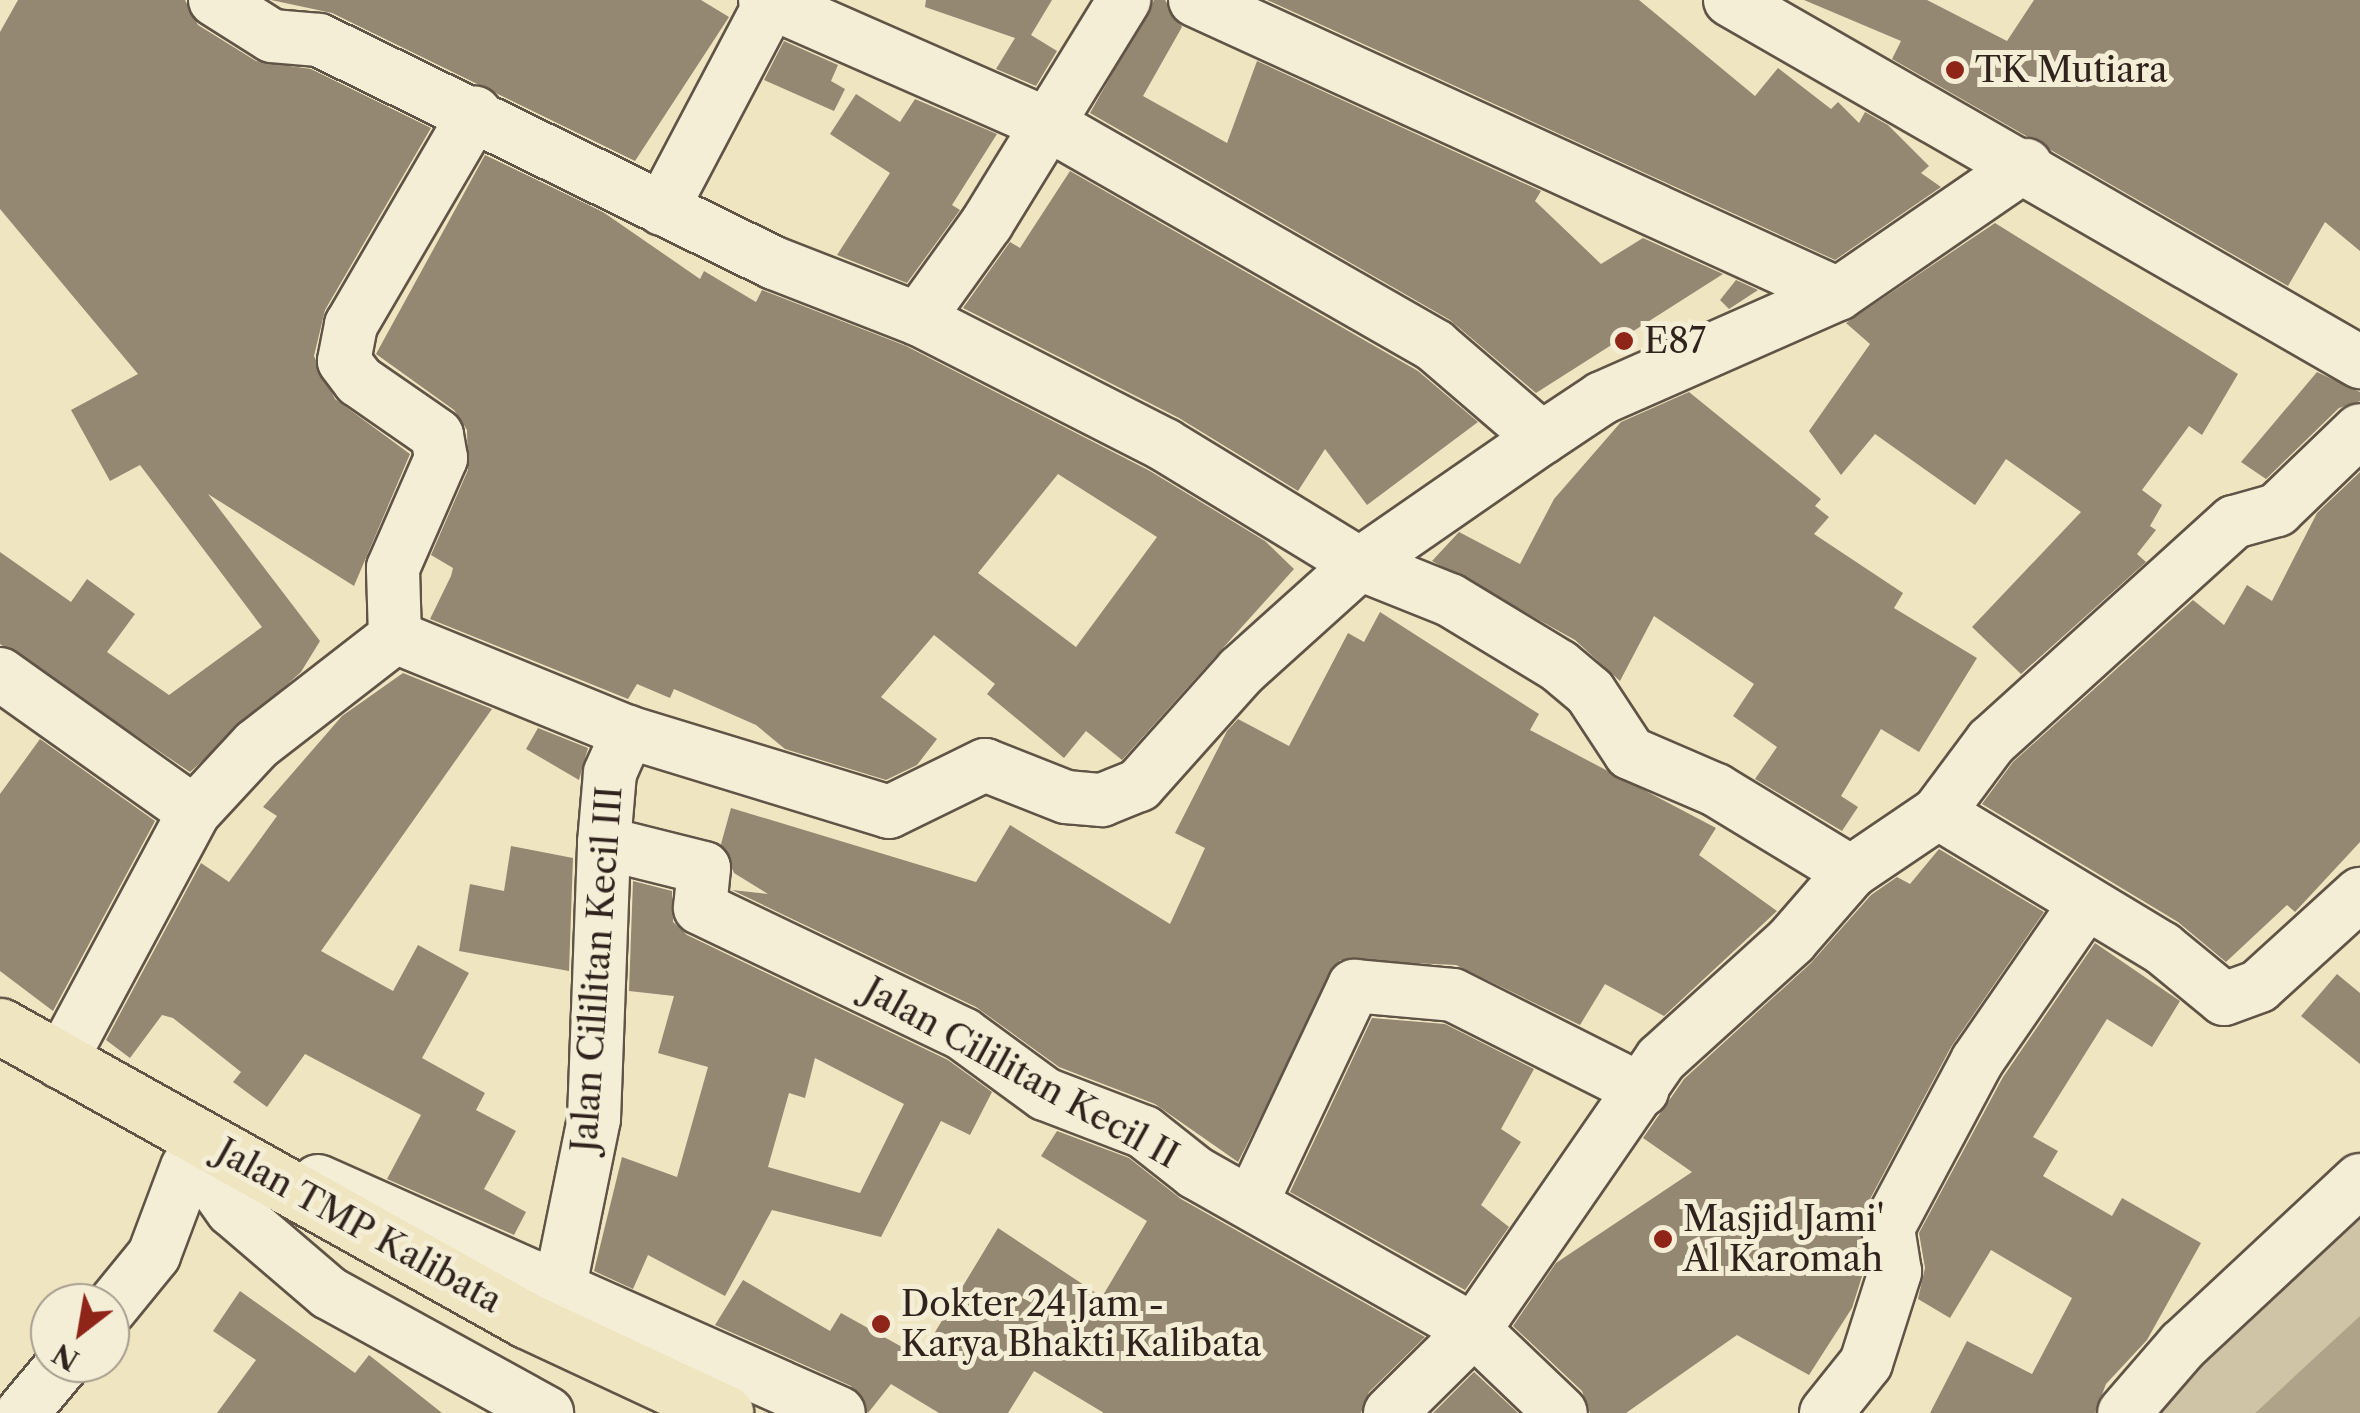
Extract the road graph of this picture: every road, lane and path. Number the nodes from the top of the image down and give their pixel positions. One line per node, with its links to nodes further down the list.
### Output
1 (215, 0): 6 (street)
2 (1124, 0): 7 (street)
3 (1195, 0): 10 (street)
4 (769, 1): 7 (street); 9 (street)
5 (1764, 7): 8 (street)
6 (476, 113): 9 (street); 16 (street)
7 (1048, 124): 11 (street); 14 (street)
8 (2026, 165): 10 (street); 12 (street)
9 (662, 209): 11 (street)
10 (1838, 294): 14 (street)
11 (918, 319): 15 (street)
12 (2360, 362)
13 (2360, 430): 20 (street)
14 (1542, 438): 15 (street)
15 (1360, 564): 18 (street); 22 (street)
16 (395, 637): 18 (street); 19 (street)
17 (0, 674): 19 (street)
18 (628, 732): 21 (street, Jalan Cililitan Kecil III)
19 (194, 812): 26 (street)
20 (1938, 813): 22 (street); 24 (street)
21 (604, 843): 32 (street, Jalan Cililitan Kecil II); 34 (street, Jalan Cililitan Kecil III)
22 (1851, 872): 28 (street)
23 (2360, 894): 24 (street)
24 (2086, 903): 44 (street)
25 (0, 1026): 26 (main road, Jalan TMP Kalibata)
26 (60, 1062): 29 (main road, Jalan TMP Kalibata)
27 (0, 1066): 30 (main road, Jalan TMP Kalibata)
28 (1642, 1090): 32 (street); 35 (street)
29 (115, 1092): 30 (main road, Jalan TMP Kalibata); 34 (street)
30 (219, 1174): 33 (street); 38 (street); 39 (main road, Jalan TMP Kalibata); 40 (main road, Jalan TMP Kalibata)
31 (2360, 1180): 45 (street)
32 (1253, 1200): 35 (street, Jalan Cililitan Kecil II)
33 (130, 1284)
34 (560, 1286): 41 (street)
35 (1474, 1330): 42 (street); 43 (street, Jalan Cililitan Kecil II)
36 (47, 1383): 37 (street)
37 (22, 1413)
38 (548, 1413)
39 (668, 1413)
40 (725, 1413)
41 (839, 1413)
42 (1390, 1413)
43 (1562, 1413)
44 (1826, 1413)
45 (2124, 1413)

